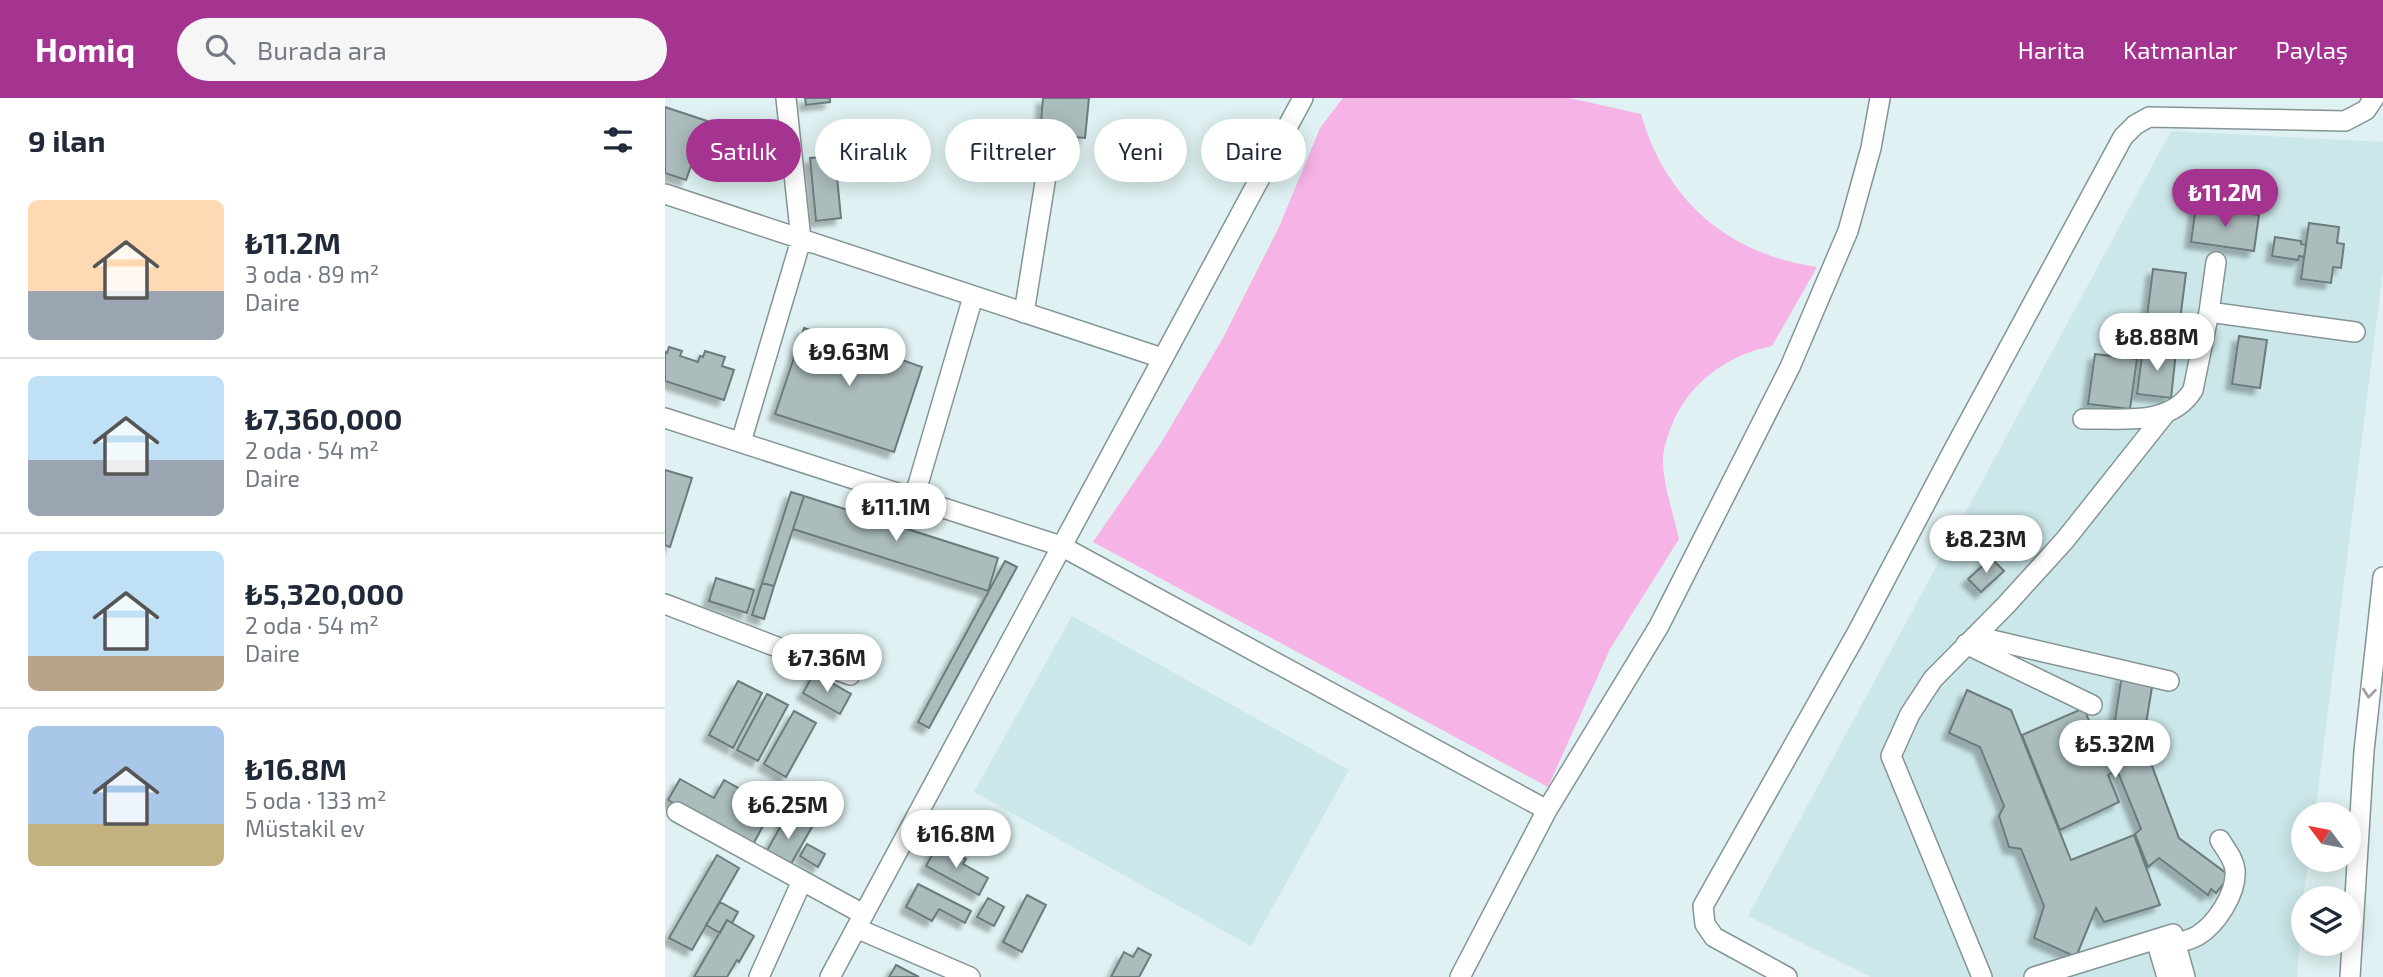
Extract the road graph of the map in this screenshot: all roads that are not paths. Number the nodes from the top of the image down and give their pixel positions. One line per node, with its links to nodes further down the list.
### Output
1 (786, 98): 7 (street)
2 (1303, 98): 13 (street)
3 (1880, 98): 26 (street)
4 (2374, 98): 37 (street)
5 (1045, 182): 11 (street)
6 (665, 194): 7 (street)
7 (801, 240): 9 (street); 17 (street)
8 (2216, 261): 10 (street)
9 (972, 297): 11 (street); 18 (street)
10 (2209, 312): 12 (street); 14 (street)
11 (1024, 313): 13 (street)
12 (2355, 332)
13 (1162, 358): 19 (street)
14 (2165, 414): 16 (street); 22 (street)
15 (665, 418): 17 (street)
16 (2083, 419)
17 (741, 442): 18 (street)
18 (914, 498): 19 (street)
19 (1061, 546): 26 (street); 30 (street)
20 (2383, 577): 42 (street, one-way to 42)
21 (665, 604): 23 (street)
22 (1971, 640): 24 (street); 25 (street); 38 (street)
23 (850, 675)
24 (2169, 681)
25 (2092, 705)
26 (1547, 810): 36 (street)
27 (677, 812): 29 (street)
28 (2220, 840): 32 (street)
29 (802, 881): 30 (street); 33 (street)
30 (859, 922): 34 (street); 35 (street)
31 (2156, 940): 32 (street); 39 (street); 40 (street)
32 (2176, 943): 41 (street)
33 (759, 977)
34 (830, 977)
35 (970, 977)
36 (1460, 977)
37 (1787, 977)
38 (1982, 977)
39 (2034, 977)
40 (2167, 977)
41 (2185, 977)
42 (2350, 977)

